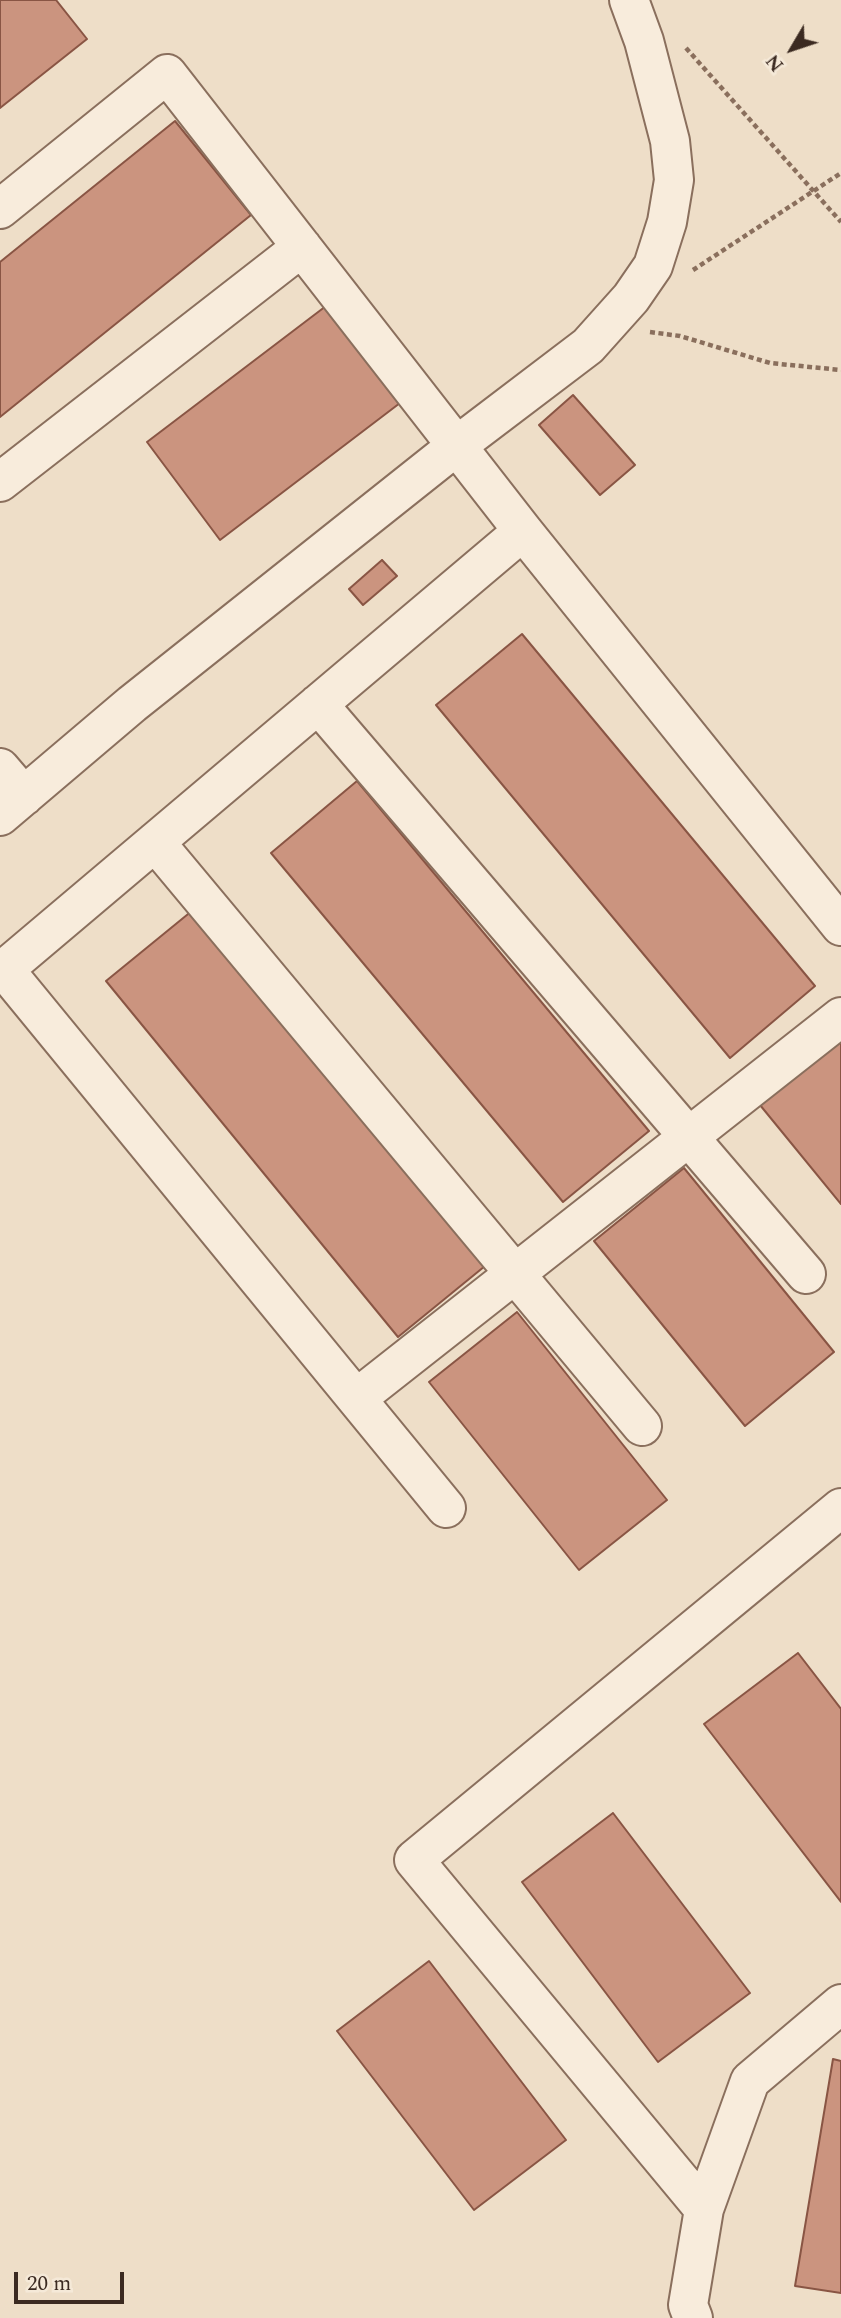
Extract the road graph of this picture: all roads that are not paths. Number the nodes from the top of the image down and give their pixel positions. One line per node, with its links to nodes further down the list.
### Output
1 (629, 0): 4 (street)
2 (0, 209): 3 (street)
3 (302, 247): 4 (street); 5 (street)
4 (459, 444): 6 (street); 8 (street)
5 (0, 482)
6 (523, 531): 7 (street); 10 (street)
7 (318, 704): 9 (street); 13 (street)
8 (8, 793)
9 (155, 842): 11 (street); 14 (street)
10 (841, 926)
11 (2, 971): 16 (street)
12 (841, 1017): 13 (street)
13 (689, 1137): 14 (street); 15 (street)
14 (515, 1274): 16 (street); 17 (street)
15 (806, 1274)
16 (356, 1398): 18 (street)
17 (642, 1426)
18 (446, 1508)
19 (841, 1508): 21 (street)
20 (841, 2004): 21 (street)
21 (704, 2208): 22 (street)
22 (692, 2318)

